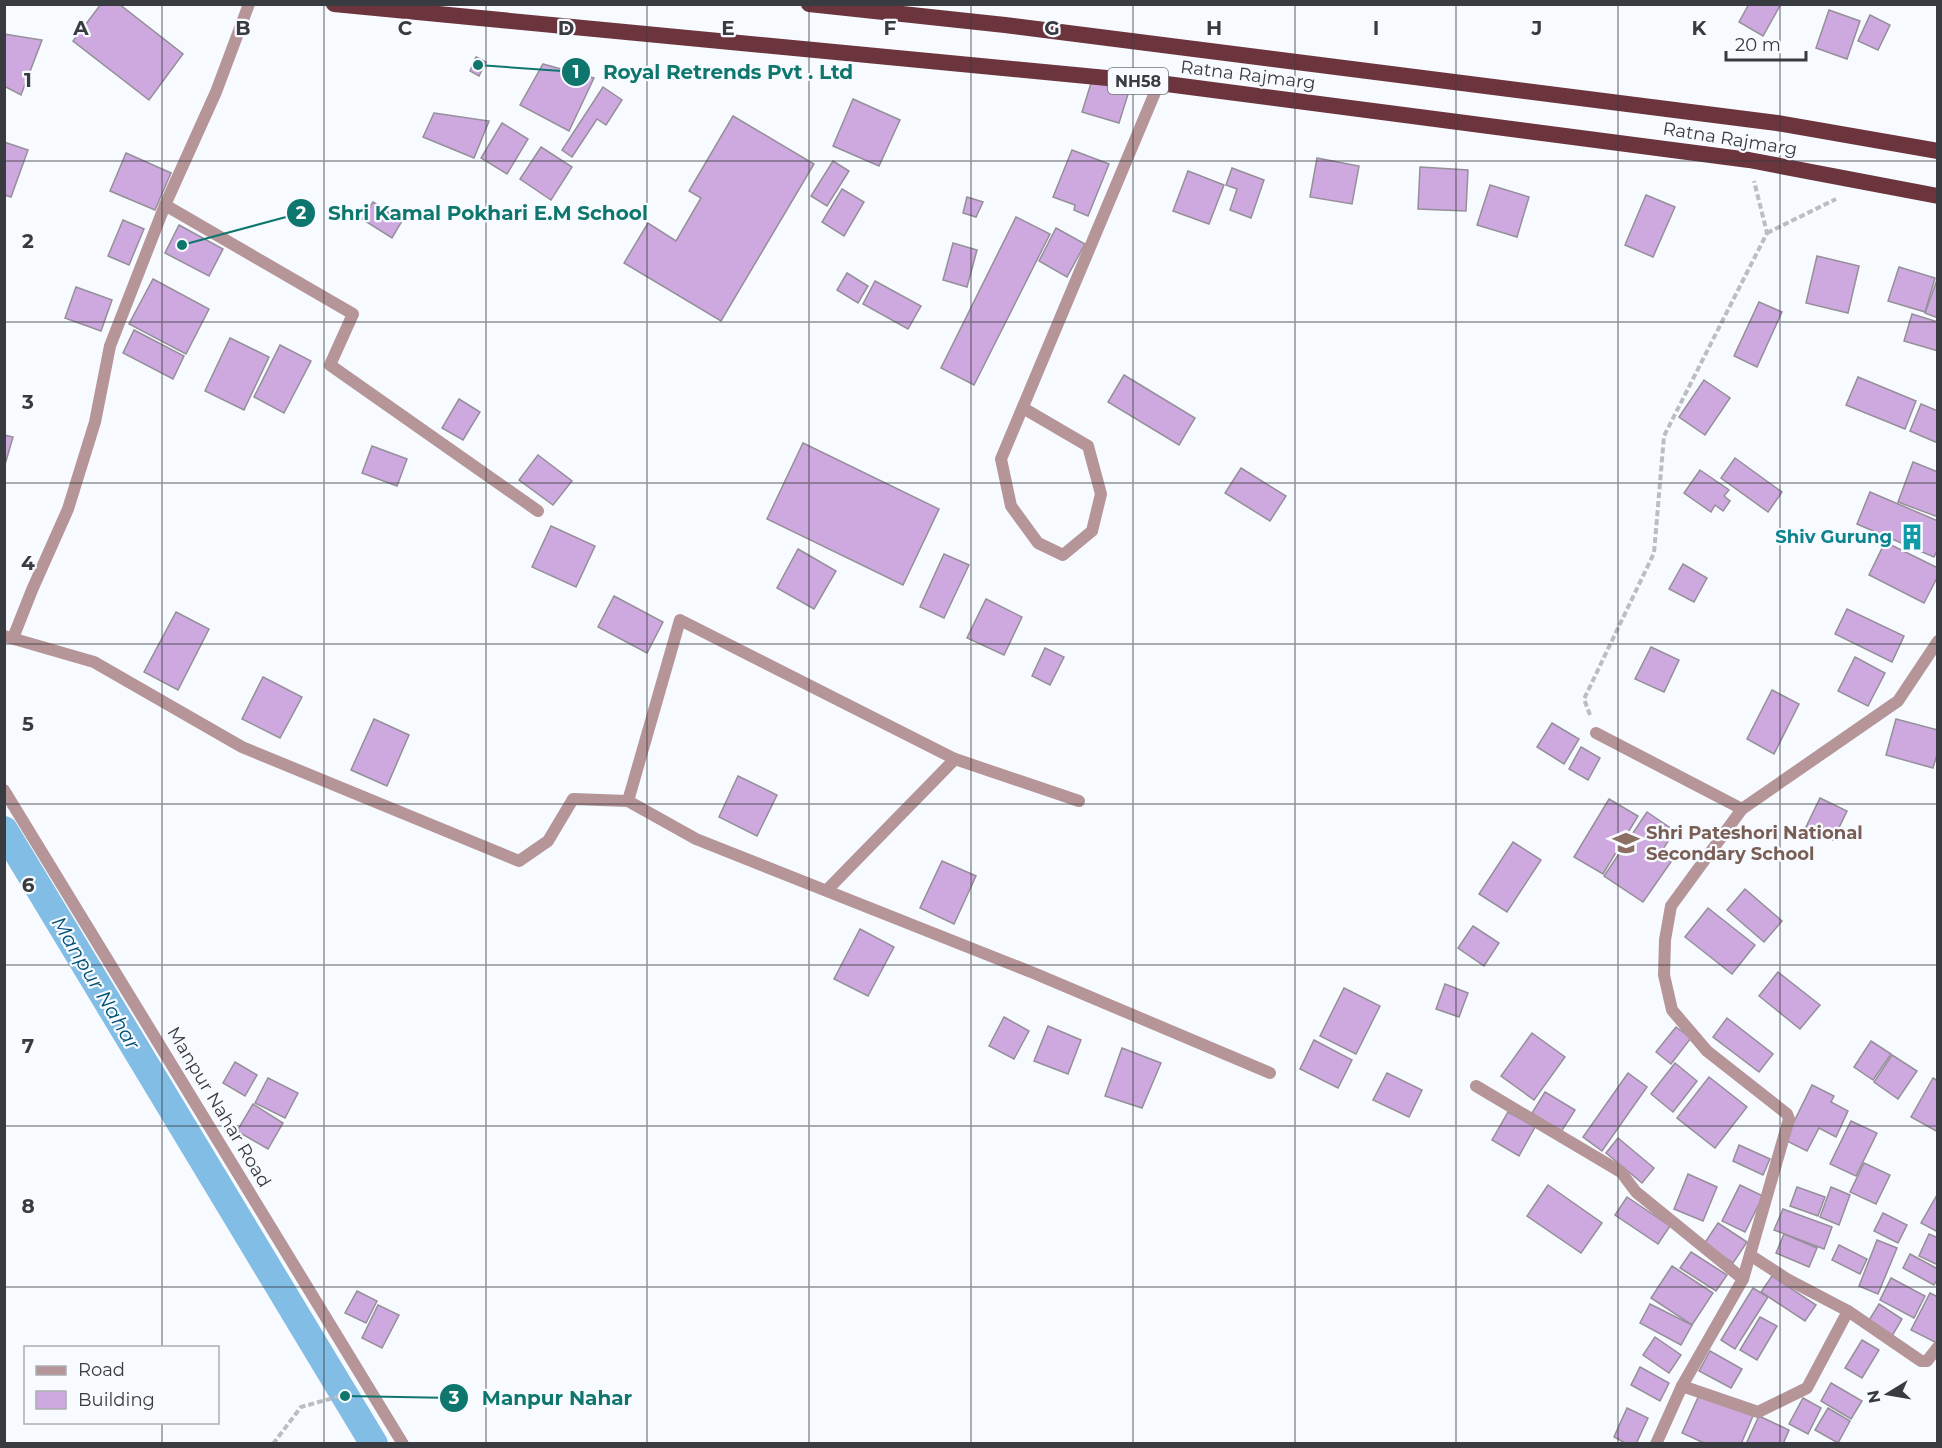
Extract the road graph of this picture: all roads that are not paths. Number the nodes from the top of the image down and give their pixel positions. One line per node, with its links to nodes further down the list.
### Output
1 (249, 4): 7 (street)
2 (334, 4): 4 (highway, Ratna Rajmarg / NH58)
3 (809, 4): 5 (highway, Ratna Rajmarg / NH58)
4 (1159, 83): 6 (highway, Ratna Rajmarg / NH58); 8 (street)
5 (1938, 151)
6 (1938, 195)
7 (165, 205): 9 (street); 10 (street)
8 (1023, 408): 8 (street)
9 (538, 512)
10 (9, 637): 15 (street)
11 (1938, 641): 17 (street)
12 (1596, 733): 17 (street)
13 (955, 759): 15 (street); 16 (street); 18 (street)
14 (4, 790): 26 (street, Manpur Nahar Road)
15 (628, 801): 18 (street)
16 (1079, 801)
17 (1742, 809): 21 (street)
18 (827, 890): 19 (street)
19 (1270, 1073)
20 (1476, 1086): 22 (street)
21 (1750, 1255): 22 (street); 23 (street)
22 (1743, 1279): 25 (street)
23 (1848, 1311): 24 (street); 25 (street)
24 (1938, 1347)
25 (1682, 1386): 27 (street)
26 (404, 1443)
27 (1656, 1443)

